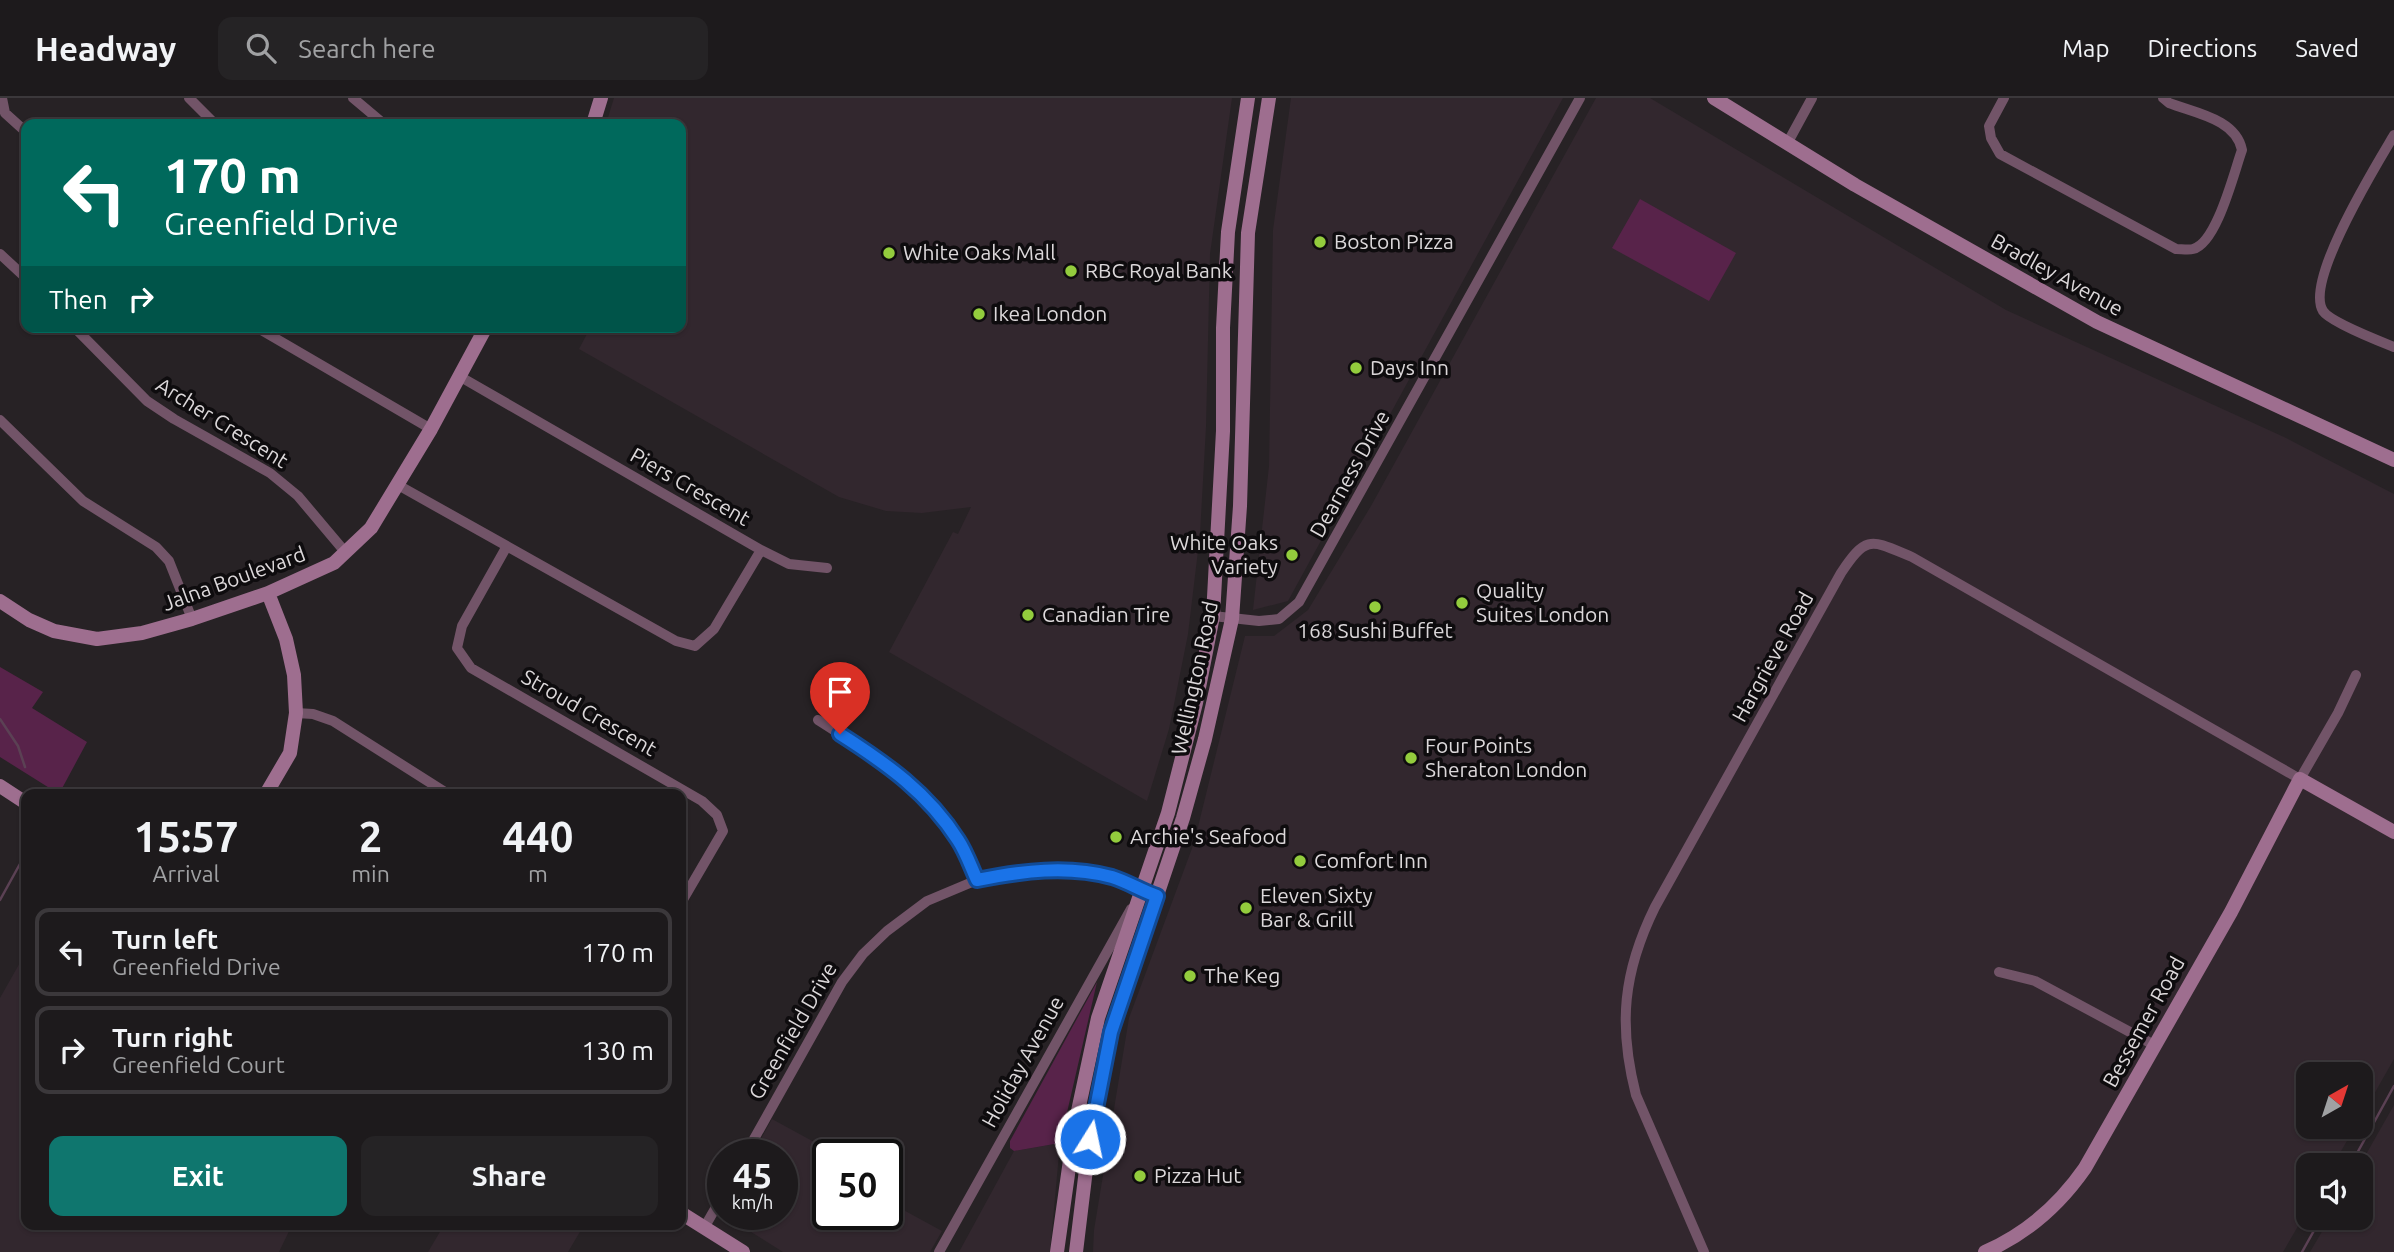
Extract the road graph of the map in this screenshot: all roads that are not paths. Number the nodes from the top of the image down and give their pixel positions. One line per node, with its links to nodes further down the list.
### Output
1 (2, 98): 15 (street)
2 (189, 98): 12 (street)
3 (354, 98): 13 (street)
4 (601, 98): 14 (main road)
5 (1248, 98): 18 (main road, Wellington Road)
6 (1269, 98): 19 (main road, Wellington Road)
7 (1580, 98): 39 (street, Dearness Drive)
8 (1714, 98): 17 (main road, Bradley Avenue)
9 (1812, 98): 17 (street)
10 (2004, 98): 11 (street)
11 (2163, 98)
12 (210, 119)
13 (378, 119)
14 (595, 119)
15 (21, 127)
16 (2394, 135): 25 (street)
17 (1788, 142): 29 (main road, Bradley Avenue)
18 (1229, 223): 19 (main road); 37 (main road, Wellington Road)
19 (1249, 224): 39 (main road, Wellington Road)
20 (0, 254): 21 (street)
21 (21, 273)
22 (80, 333): 33 (street, Archer Crescent)
23 (266, 333): 28 (street)
24 (483, 333): 26 (main road, Jalna Boulevard)
25 (2394, 347)
26 (459, 376): 28 (main road, Jalna Boulevard); 32 (street, Piers Crescent)
27 (0, 420): 38 (street)
28 (431, 429): 30 (main road, Jalna Boulevard)
29 (2394, 460)
30 (398, 485): 31 (street, Piers Crescent); 33 (main road, Jalna Boulevard)
31 (508, 546): 32 (street, Piers Crescent); 47 (street, Stroud Crescent)
32 (761, 550): 34 (street)
33 (346, 553): 35 (main road, Jalna Boulevard)
34 (827, 568)
35 (268, 593): 38 (main road, Jalna Boulevard); 41 (main road)
36 (0, 601): 38 (main road, Jalna Boulevard)
37 (1213, 616): 39 (street, Dearness Drive); 52 (main road, Wellington Road)
38 (192, 619)
39 (1232, 619): 54 (main road, Wellington Road)
40 (2356, 675): 43 (street)
41 (296, 713): 45 (main road); 46 (street)
42 (817, 720): 51 (street)
43 (2300, 779): 50 (main road); 56 (main road, Bessemer Road); 65 (street, Hargrieve Road)
44 (0, 786): 49 (main road)
45 (268, 789)
46 (440, 789)
47 (683, 789)
48 (686, 791): 53 (street, Stroud Crescent)
49 (21, 800)
50 (2394, 831)
51 (977, 880): 52 (street, Greenfield Drive); 57 (street, Greenfield Drive)
52 (1141, 891): 54 (street, Greenfield Drive); 62 (street, Holiday Avenue); 63 (main road, Wellington Road)
53 (686, 894)
54 (1157, 896): 64 (main road, Wellington Road)
55 (1999, 972): 56 (street)
56 (2156, 1046): 66 (main road, Bessemer Road)
57 (754, 1139)
58 (686, 1216): 60 (main road)
59 (707, 1223): 60 (street)
60 (704, 1228): 61 (main road)
61 (743, 1252)
62 (939, 1252)
63 (1058, 1252)
64 (1076, 1252)
65 (1704, 1252)
66 (1984, 1252)

